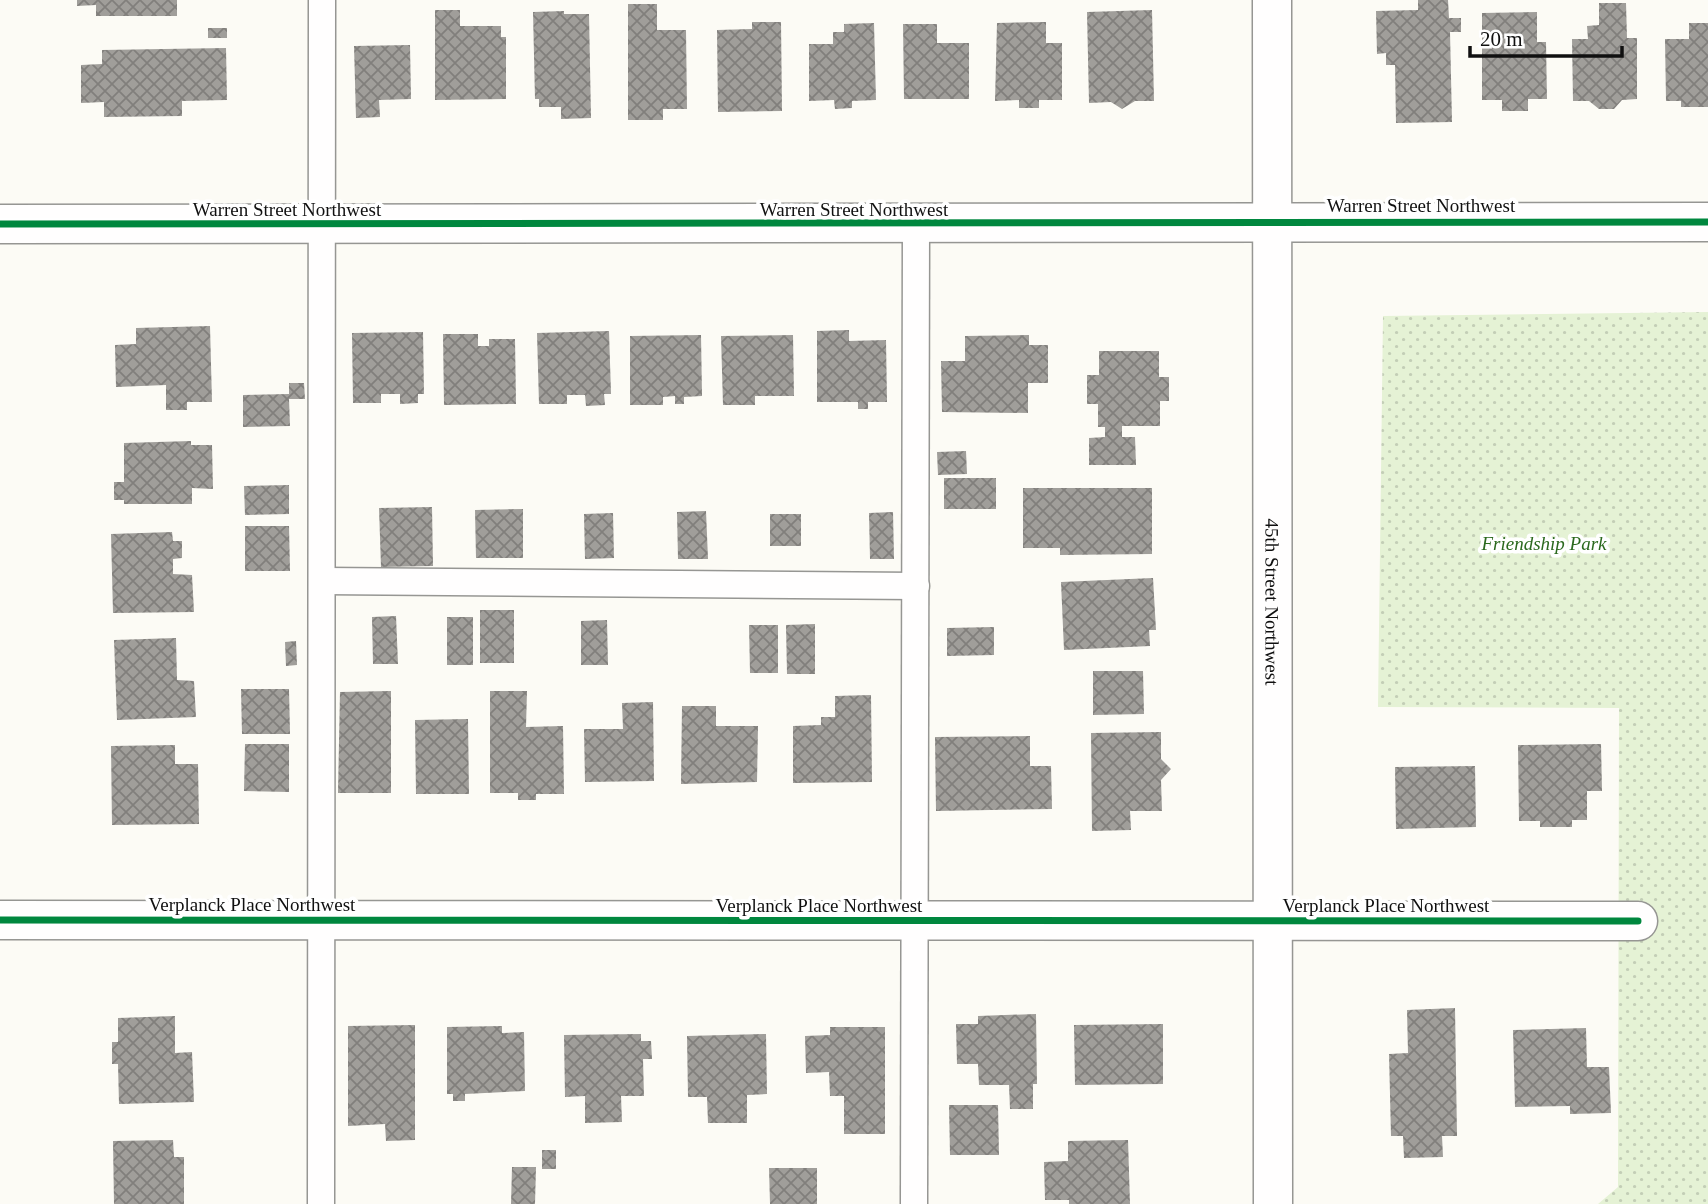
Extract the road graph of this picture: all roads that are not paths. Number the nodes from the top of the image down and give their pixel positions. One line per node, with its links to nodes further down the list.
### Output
1 (322, 0): 6 (lane)
2 (1272, 0): 3 (street, 45th Street Northwest)
3 (1272, 221): 4 (street, Warren Street Northwest); 7 (street, Warren Street Northwest); 13 (street, 45th Street Northwest)
4 (1708, 222)
5 (0, 224): 6 (street, Warren Street Northwest)
6 (323, 224): 7 (street, Warren Street Northwest); 8 (lane)
7 (916, 225): 9 (lane)
8 (323, 581): 9 (lane); 11 (lane)
9 (916, 586): 12 (lane)
10 (0, 920): 11 (street, Verplanck Place Northwest)
11 (323, 920): 12 (street, Verplanck Place Northwest); 15 (lane)
12 (914, 920): 13 (street, Verplanck Place Northwest); 16 (lane)
13 (1273, 920): 14 (street, Verplanck Place Northwest); 17 (street, 45th Street Northwest)
14 (1638, 921)
15 (321, 1204)
16 (914, 1204)
17 (1273, 1204)

